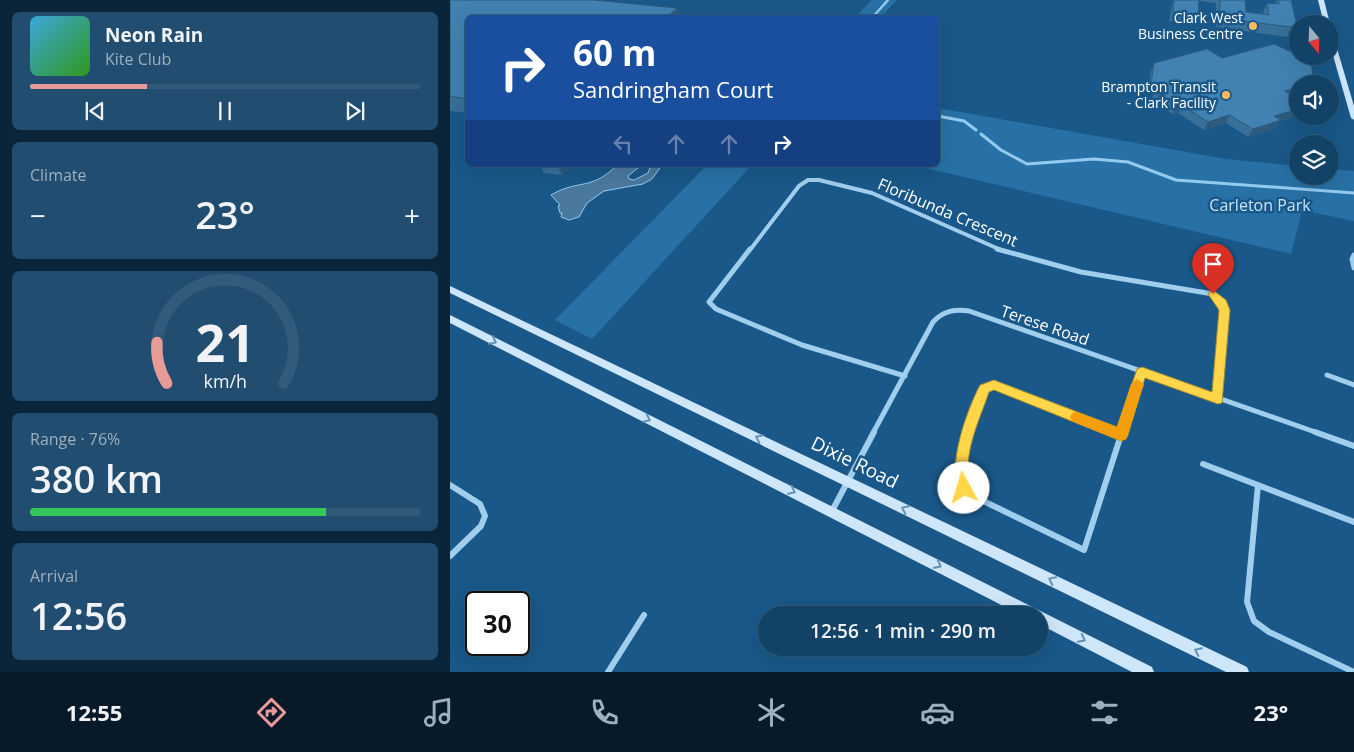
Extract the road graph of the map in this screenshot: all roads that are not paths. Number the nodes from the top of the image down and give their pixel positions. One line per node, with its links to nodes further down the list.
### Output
1 (1321, 0): 2 (main road)
2 (1325, 15)
3 (1339, 65): 4 (main road)
4 (1354, 118)
5 (1354, 255): 6 (street)
6 (1354, 268)
7 (450, 289): 17 (main road, Dixie Road, one-way to 7)
8 (450, 319): 20 (main road, one-way to 20)
9 (1142, 372): 10 (street, Terese Road); 13 (street, Terese Road); 14 (street)
10 (905, 376): 13 (street, Floribunda Crescent); 17 (street, Terese Road)
11 (1327, 376): 12 (street)
12 (1354, 385)
13 (1218, 399): 15 (street, Terese Road)
14 (1121, 435): 14 (street)
15 (1354, 446)
16 (1203, 464): 19 (street)
17 (849, 481): 20 (street, Terese Road); 28 (main road, Dixie Road, one-way to 17)
18 (450, 485): 22 (street)
19 (1258, 485): 21 (street); 29 (street)
20 (832, 511): 23 (main road, one-way to 23)
21 (1354, 522)
22 (450, 556)
23 (1017, 606)
24 (644, 615): 26 (street)
25 (1048, 622): 27 (main road, one-way to 27)
26 (608, 672)
27 (1147, 672)
28 (1242, 672)
29 (1354, 672)

